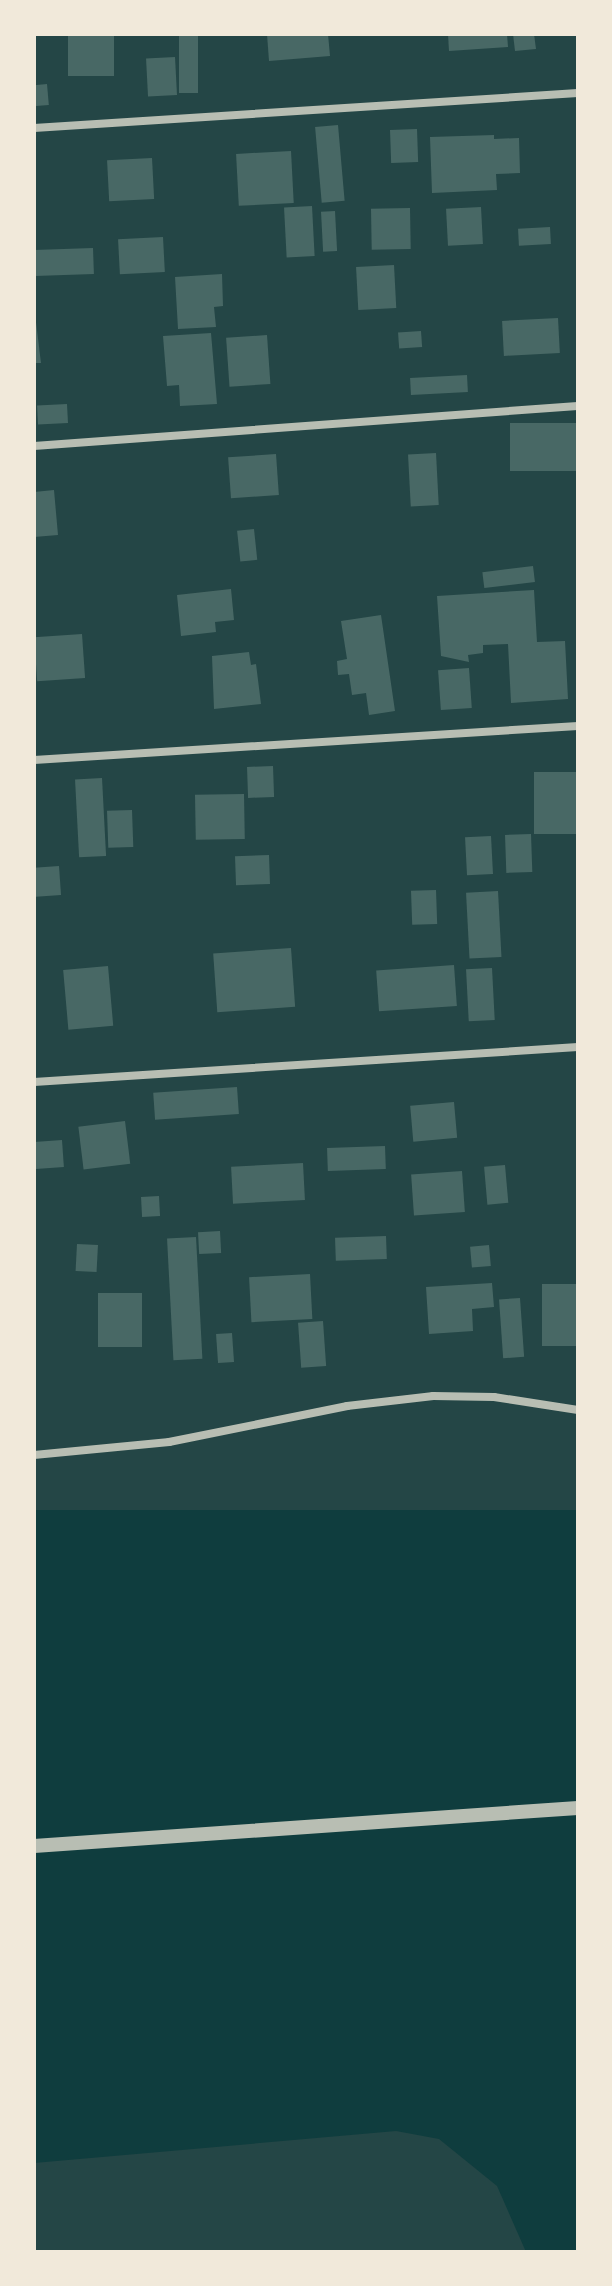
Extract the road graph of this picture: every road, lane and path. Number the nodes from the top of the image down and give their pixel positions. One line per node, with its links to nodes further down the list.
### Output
1 (578, 93): 2 (street)
2 (34, 128)
3 (578, 406): 4 (street)
4 (34, 446)
5 (578, 726): 6 (street)
6 (34, 760)
7 (578, 1047): 8 (street)
8 (34, 1082)
9 (578, 1410): 10 (street)
10 (34, 1455)
11 (578, 1808): 12 (street)
12 (34, 1846)

